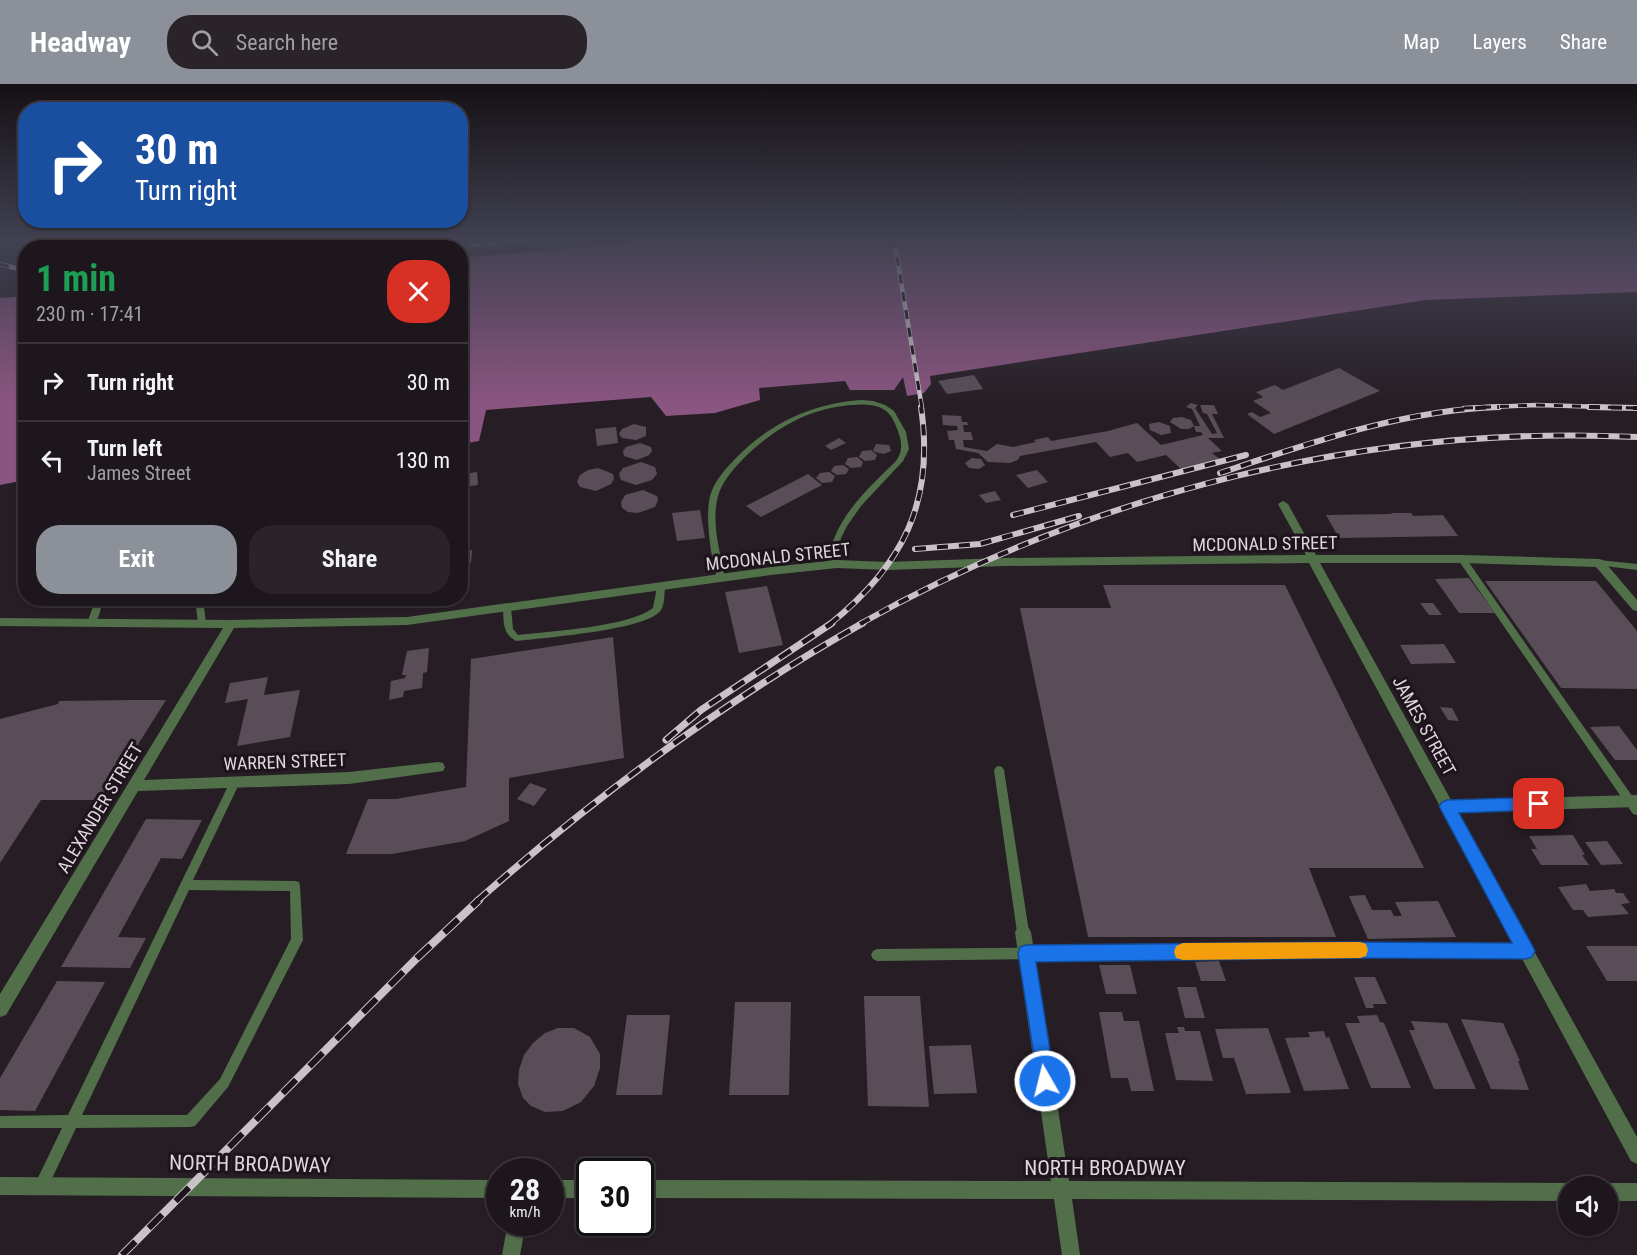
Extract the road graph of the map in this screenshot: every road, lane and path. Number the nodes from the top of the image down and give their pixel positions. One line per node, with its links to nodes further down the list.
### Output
1 (1282, 504): 2 (street, JAMES STREET)
2 (1313, 559): 3 (street, MCDONALD STREET); 5 (street, MCDONALD STREET); 22 (street, JAMES STREET)
3 (1462, 559): 4 (street, MCDONALD STREET); 21 (lane)
4 (1599, 563): 6 (lane); 11 (street)
5 (831, 565): 7 (street, MCDONALD STREET); 7 (lane)
6 (1637, 567)
7 (722, 578): 8 (street, MCDONALD STREET)
8 (661, 587): 12 (street, MCDONALD STREET); 12 (lane)
9 (97, 606): 14 (lane)
10 (200, 606): 15 (lane)
11 (1637, 607)
12 (507, 608): 16 (street, MCDONALD STREET)
13 (0, 622): 14 (street, MCDONALD STREET)
14 (90, 623): 15 (street, MCDONALD STREET)
15 (202, 624): 16 (street, MCDONALD STREET)
16 (231, 624): 20 (street, ALEXANDER STREET)
17 (438, 767): 19 (street, WARREN STREET)
18 (999, 770): 24 (lane)
19 (235, 783): 20 (street, WARREN STREET); 23 (lane)
20 (134, 786): 28 (street, ALEXANDER STREET)
21 (1635, 804): 22 (street)
22 (1447, 806): 25 (street, JAMES STREET)
23 (186, 885): 30 (lane); 30 (lane)
24 (1023, 932): 26 (street)
25 (1526, 951): 26 (lane); 31 (street, JAMES STREET)
26 (1026, 953): 27 (lane); 36 (street)
27 (877, 955)
28 (0, 1009)
29 (0, 1122): 30 (lane)
30 (72, 1122): 33 (lane)
31 (1637, 1155)
32 (0, 1186): 33 (street, NORTH BROADWAY)
33 (41, 1186): 34 (street, NORTH BROADWAY)
34 (486, 1189)
35 (654, 1189): 36 (street, NORTH BROADWAY)
36 (1062, 1191): 37 (street, NORTH BROADWAY); 42 (street)
37 (1558, 1192)
38 (1618, 1192): 39 (street)
39 (1637, 1192)
40 (515, 1236): 41 (street)
41 (511, 1255)
42 (1071, 1255)

